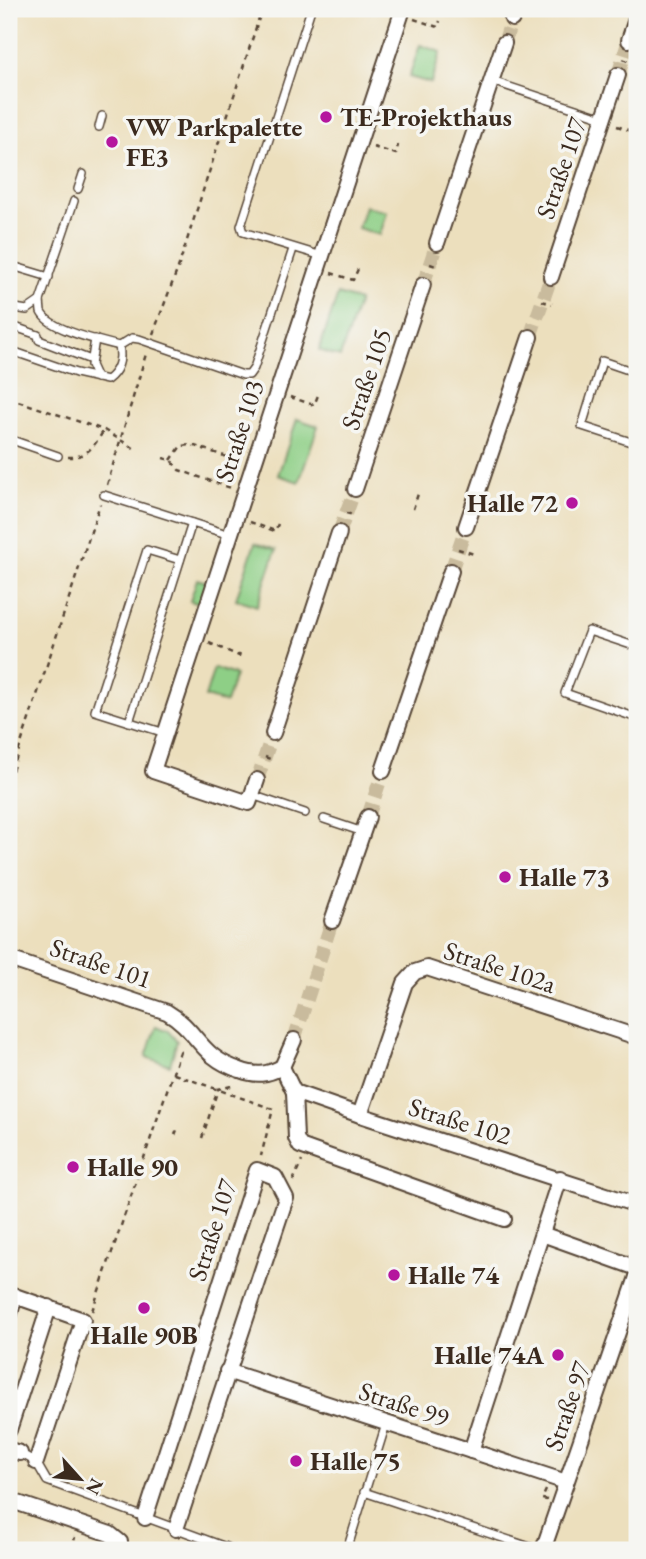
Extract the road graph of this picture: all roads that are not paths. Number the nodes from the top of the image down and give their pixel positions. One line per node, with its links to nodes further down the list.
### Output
1 (311, 9): 15 (lane)
2 (402, 12): 16 (street, Straße 103)
3 (637, 16): 4 (street)
4 (629, 40)
5 (504, 43): 7 (street)
6 (618, 75): 9 (street, Straße 107)
7 (491, 81): 9 (lane); 14 (street)
8 (102, 116): 10 (lane)
9 (604, 118): 19 (street, Straße 107)
10 (99, 127)
11 (83, 174): 12 (lane)
12 (79, 187)
13 (75, 201): 18 (lane)
14 (437, 243)
15 (293, 249): 16 (lane); 26 (lane)
16 (320, 262): 39 (street, Straße 103)
17 (9, 265): 18 (lane)
18 (48, 276): 21 (lane)
19 (551, 276)
20 (423, 285): 34 (street, Straße 105)
21 (40, 301): 22 (lane); 25 (lane)
22 (9, 307)
23 (9, 325): 28 (lane)
24 (530, 337): 37 (street)
25 (95, 339): 26 (lane); 28 (lane)
26 (119, 346): 30 (lane)
27 (9, 351): 30 (lane)
28 (91, 360): 30 (lane)
29 (637, 373): 32 (lane)
30 (97, 378)
31 (9, 439): 33 (lane)
32 (637, 444)
33 (58, 456)
34 (355, 489)
35 (104, 495): 36 (lane)
36 (192, 523): 39 (lane); 40 (lane)
37 (466, 527)
38 (340, 534): 46 (street)
39 (230, 535): 45 (street, Straße 103)
40 (180, 560): 44 (lane); 44 (lane)
41 (451, 571): 47 (street)
42 (637, 648): 43 (lane)
43 (637, 718)
44 (129, 722): 45 (lane)
45 (165, 733): 49 (street, Straße 103)
46 (273, 733)
47 (383, 771)
48 (257, 780): 49 (street)
49 (251, 799): 50 (lane)
50 (305, 813)
51 (368, 817): 53 (street)
52 (324, 819): 53 (lane)
53 (363, 832): 54 (street)
54 (332, 921)
55 (9, 959): 58 (street, Straße 101)
56 (637, 1037): 60 (street, Straße 102a)
57 (294, 1040): 58 (street)
58 (282, 1067): 59 (street)
59 (294, 1092): 60 (street, Straße 102); 63 (street)
60 (360, 1115): 61 (street, Straße 102)
61 (560, 1178): 62 (street, Straße 102); 64 (street)
62 (637, 1205)
63 (504, 1219)
64 (542, 1234): 65 (street); 72 (street)
65 (637, 1268)
66 (637, 1277): 75 (street, Straße 97)
67 (49, 1307): 68 (street); 71 (street); 74 (street)
68 (9, 1317)
69 (227, 1371): 70 (street, Straße 99); 78 (street, Straße 107); 79 (street)
70 (386, 1424): 72 (street, Straße 99); 76 (lane)
71 (9, 1430)
72 (471, 1451): 75 (street, Straße 99)
73 (14, 1452): 74 (lane)
74 (36, 1462): 78 (lane)
75 (566, 1482): 83 (street, Straße 97)
76 (364, 1492): 82 (lane); 83 (lane)
77 (9, 1500): 80 (street)
78 (145, 1518): 79 (lane)
79 (176, 1529): 81 (lane)
80 (120, 1550)
81 (234, 1550)
82 (346, 1550)
83 (541, 1550)

